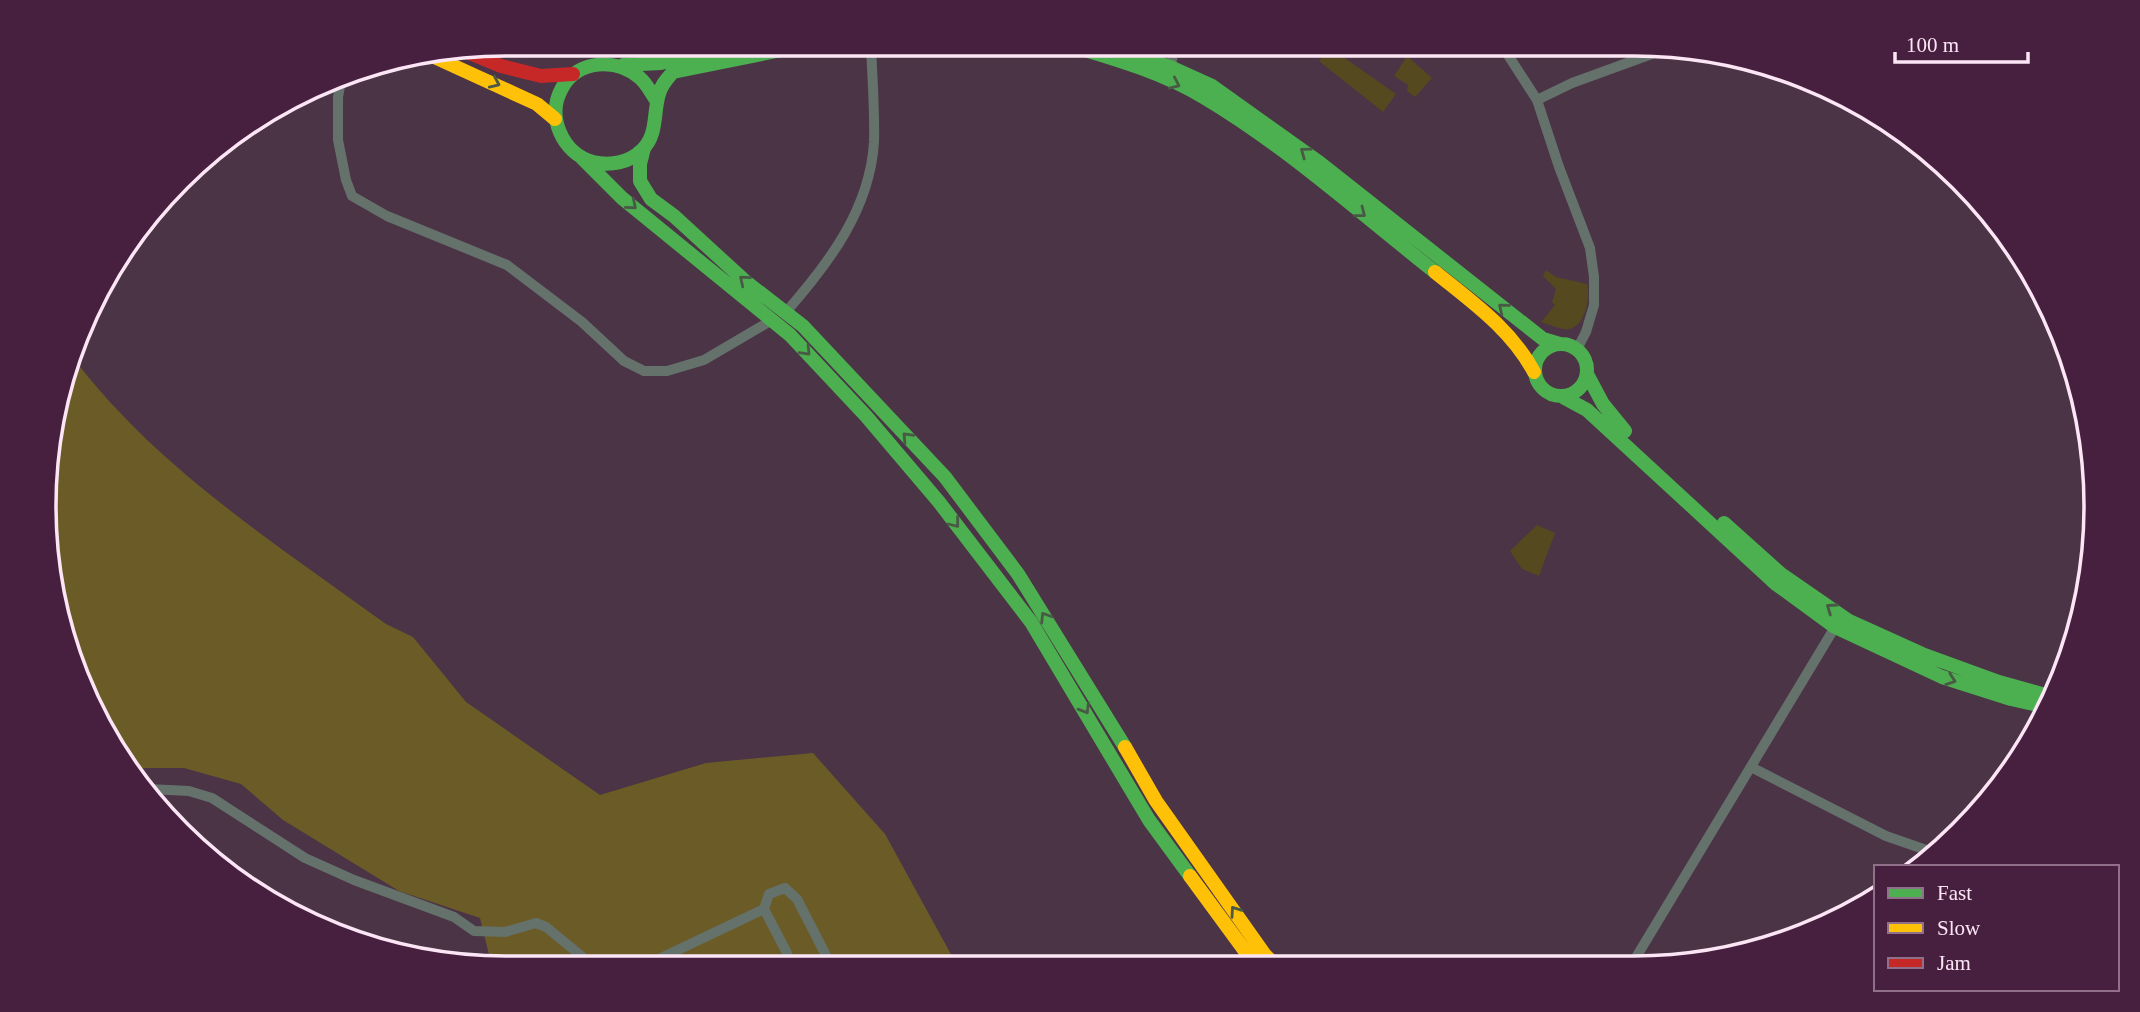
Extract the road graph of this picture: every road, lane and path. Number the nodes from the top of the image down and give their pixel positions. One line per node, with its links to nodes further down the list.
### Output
1 (692, 56): 11 (street)
2 (752, 56): 15 (street)
3 (871, 56): 20 (street)
4 (1105, 56): 24 (street, one-way to 24)
5 (1140, 56): 12 (street)
6 (1173, 56): 12 (street)
7 (1509, 56): 16 (street)
8 (1645, 56): 16 (street)
9 (479, 57): 13 (street)
10 (442, 61): 17 (street, one-way to 17)
11 (621, 65): 13 (street); 15 (street)
12 (1170, 67): 22 (street, one-way to 12)
13 (573, 74): 17 (street)
14 (340, 88): 21 (street)
15 (656, 100): 18 (street)
16 (1537, 100): 23 (street)
17 (555, 119): 19 (street)
18 (644, 148): 19 (street); 20 (street, one-way to 18)
19 (582, 158): 21 (street, one-way to 21)
20 (786, 312): 39 (street, one-way to 20)
21 (772, 320): 38 (street, one-way to 38)
22 (1560, 344): 23 (street); 24 (street)
23 (1577, 349): 25 (street)
24 (1534, 372): 26 (street)
25 (1587, 374): 26 (street); 28 (street, one-way to 25)
26 (1563, 397): 27 (street)
27 (1835, 627): 29 (street, one-way to 29); 30 (street)
28 (2043, 694)
29 (2038, 705)
30 (1751, 767): 32 (street); 40 (street)
31 (157, 789): 34 (street)
32 (1925, 849)
33 (764, 909): 35 (street); 36 (street); 37 (street)
34 (581, 956)
35 (665, 956)
36 (787, 956)
37 (826, 956)
38 (1249, 956)
39 (1266, 956)
40 (1637, 956)

